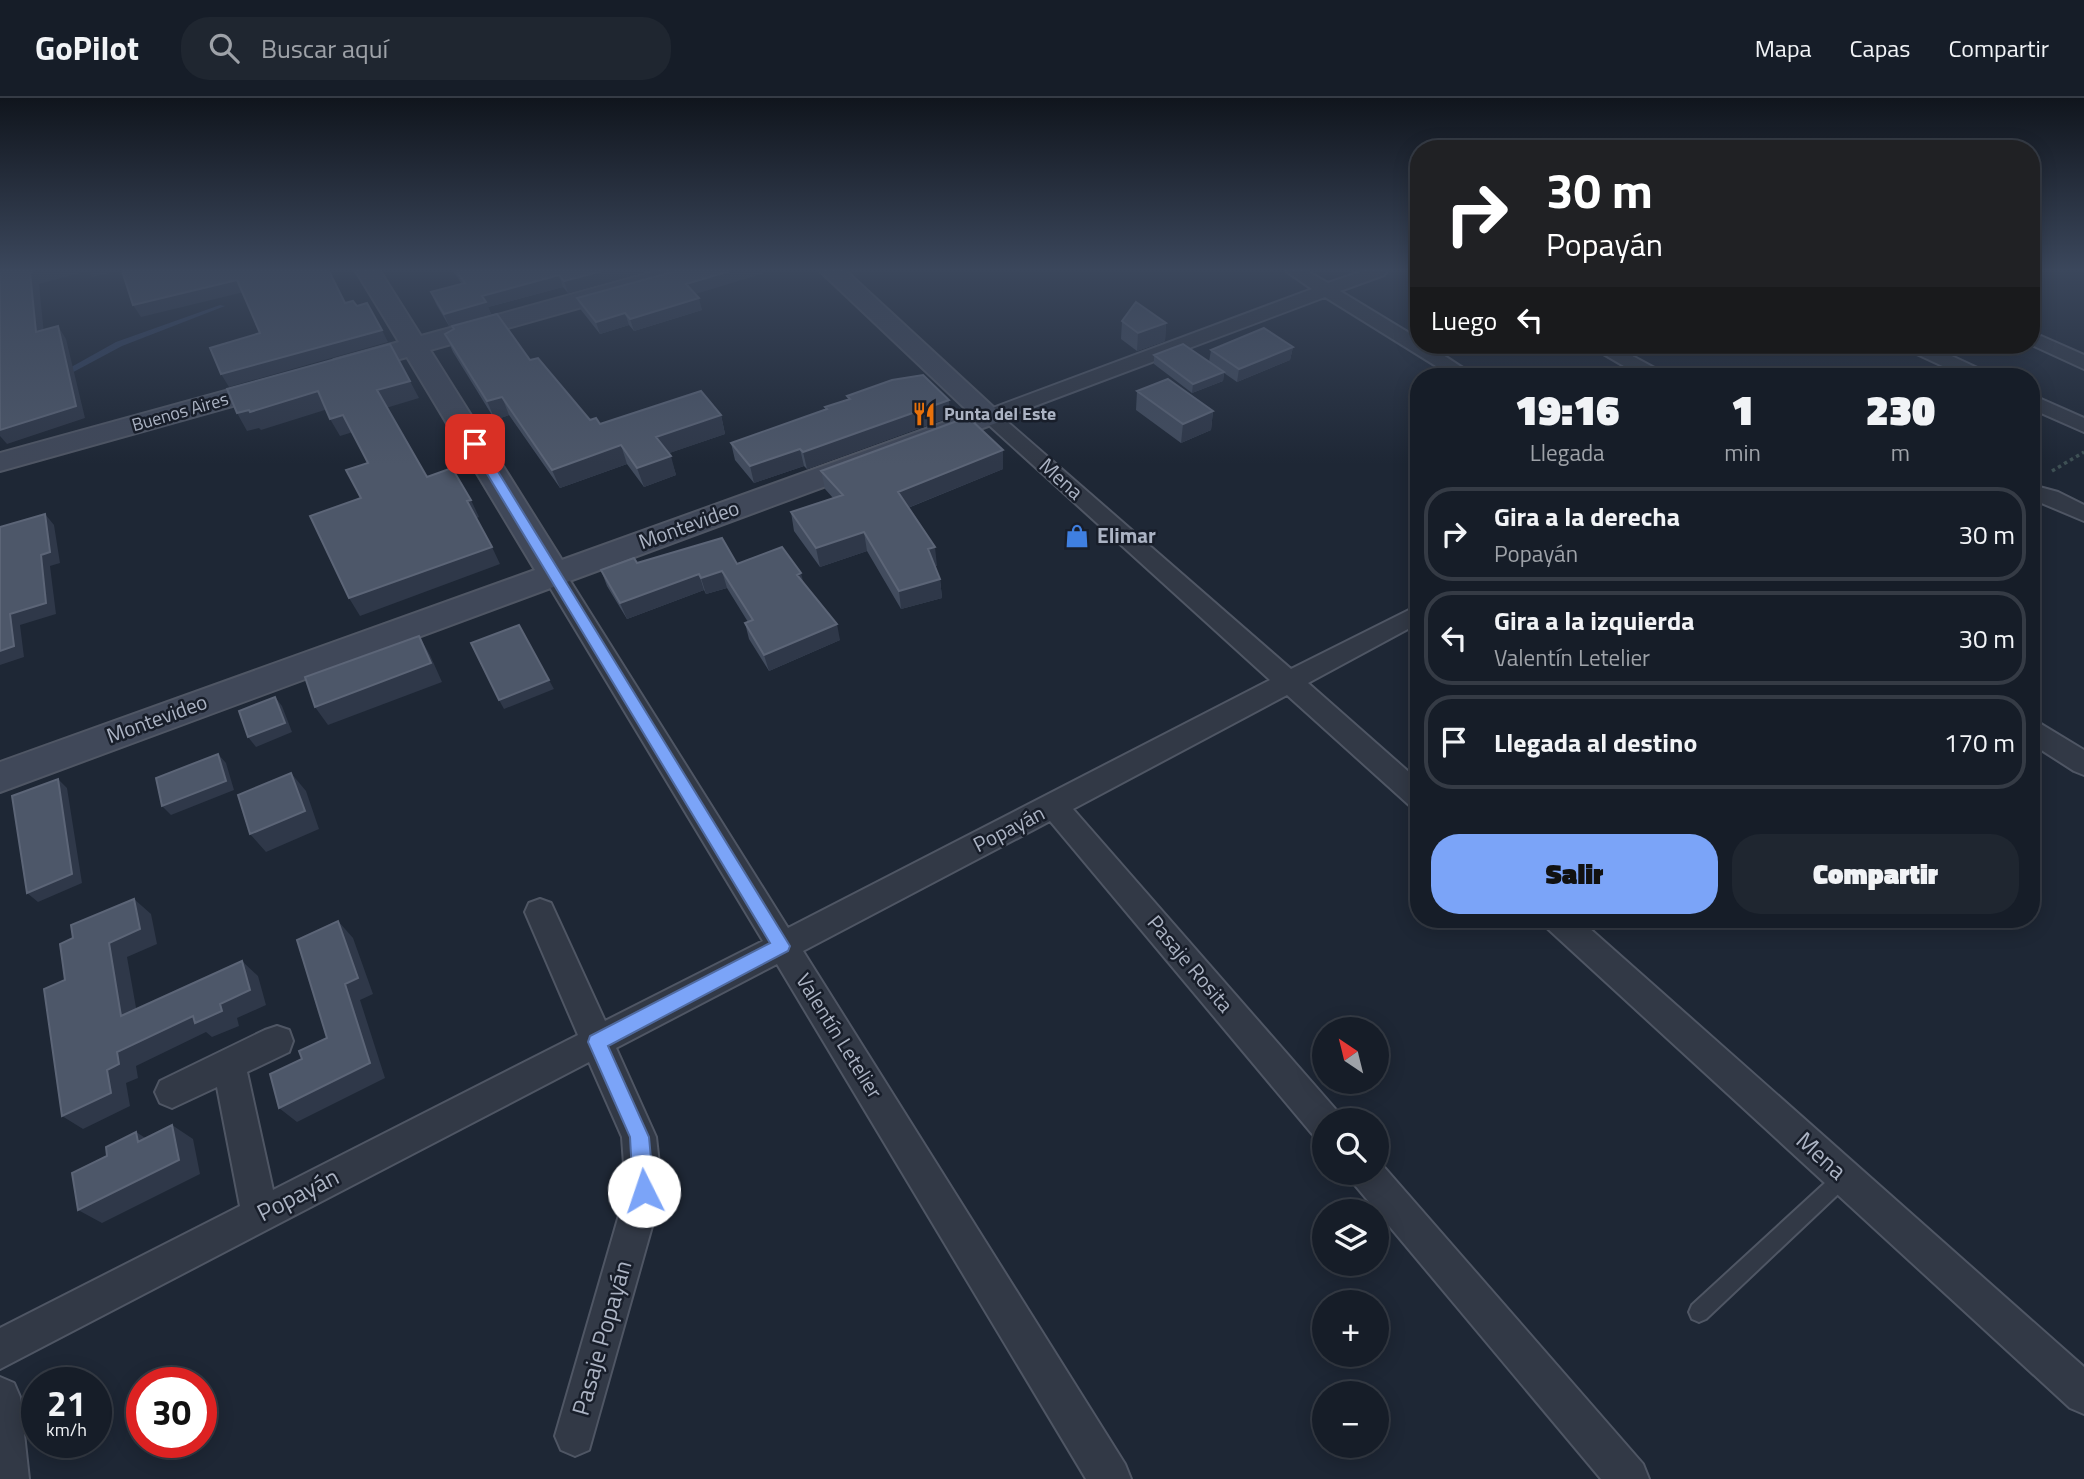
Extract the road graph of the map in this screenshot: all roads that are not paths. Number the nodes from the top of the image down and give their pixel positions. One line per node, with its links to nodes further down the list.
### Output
1 (408, 335): 6 (street, Valentín Letelier)
2 (453, 335): 6 (street, Buenos Aires)
3 (902, 335): 15 (street, Mena)
4 (1204, 335): 15 (street, Montevideo)
5 (2041, 342): 10 (street)
6 (415, 346): 17 (street, Buenos Aires); 20 (street, Valentín Letelier)
7 (1429, 354): 11 (street)
8 (1615, 354): 12 (street)
9 (1932, 354): 13 (street)
10 (2084, 363)
11 (1452, 368)
12 (1641, 368)
13 (1962, 368)
14 (2040, 405): 16 (street)
15 (989, 416): 20 (street, Montevideo); 22 (street, Mena)
16 (2084, 426)
17 (0, 462)
18 (2040, 486): 19 (street)
19 (2084, 514)
20 (554, 574): 25 (street, Montevideo); 30 (street, Valentín Letelier)
21 (1410, 619): 22 (street, Popayán)
22 (1291, 683): 26 (street, Mena); 27 (street, Popayán)
23 (2040, 736): 24 (street)
24 (2084, 764)
25 (0, 777)
26 (1410, 789)
27 (1054, 806): 30 (street, Popayán); 35 (street, Pasaje Rosita)
28 (540, 912): 32 (street)
29 (1568, 928): 36 (street, Mena)
30 (781, 946): 32 (street, Popayán); 45 (street, Valentín Letelier)
31 (277, 1041): 33 (street)
32 (597, 1042): 38 (street, Popayán); 43 (street, Pasaje Popayán)
33 (229, 1065): 34 (street); 38 (street)
34 (172, 1092)
35 (1312, 1108)
36 (1844, 1177): 39 (lane); 41 (street, Mena)
37 (1378, 1185): 46 (street)
38 (260, 1215): 40 (street, Popayán)
39 (1699, 1312)
40 (0, 1349)
41 (2084, 1394)
42 (0, 1396): 44 (street)
43 (575, 1436)
44 (8, 1479)
45 (1110, 1479)
46 (1628, 1479)

